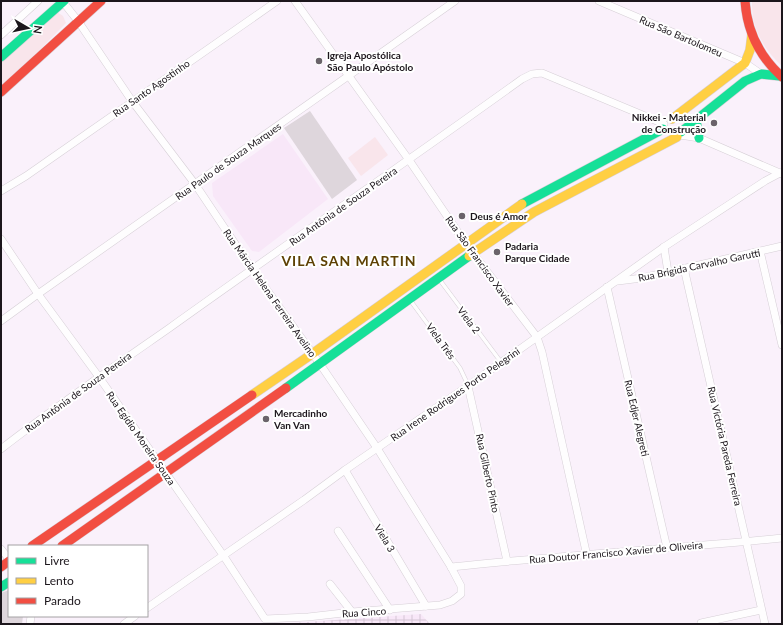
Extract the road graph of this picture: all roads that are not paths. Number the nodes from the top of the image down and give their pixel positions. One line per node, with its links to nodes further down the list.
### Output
1 (38, 1): 11 (street)
2 (101, 1): 9 (main road)
3 (277, 1): 18 (street, Rua Santo Agostinho)
4 (295, 1): 15 (street, Rua São Francisco Xavier)
5 (455, 1): 15 (street, Rua Paulo de Souza Marques)
6 (599, 1): 13 (street, Rua São Bartolomeu)
7 (745, 1): 10 (main road)
8 (63, 2): 9 (street, Rua Márcia Helena Ferreira Avelino); 12 (main road)
9 (78, 22): 17 (main road); 18 (street, Rua Márcia Helena Ferreira Avelino)
10 (752, 34): 13 (main road); 16 (main road)
11 (1, 35)
12 (1, 56)
13 (745, 63): 14 (street, Rua São Bartolomeu); 19 (main road)
14 (762, 74): 16 (main road); 20 (main road)
15 (348, 76): 24 (street, Rua São Francisco Xavier); 29 (street, Rua Paulo de Souza Marques)
16 (781, 77)
17 (1, 92)
18 (132, 101): 27 (street, Rua Santo Agostinho); 29 (street, Rua Márcia Helena Ferreira Avelino)
19 (672, 119): 21 (main road); 22 (main road)
20 (696, 120): 22 (main road); 23 (main road)
21 (663, 126): 22 (main road); 24 (street, Rua Antônia de Souza Pereira); 33 (main road)
22 (680, 134): 23 (street); 37 (main road)
23 (699, 138): 25 (street)
24 (409, 160): 33 (street, Rua São Francisco Xavier); 39 (street, Rua Antônia de Souza Pereira)
25 (766, 167): 26 (street); 28 (street)
26 (781, 173): 28 (street, Rua Irene Rodrigues Porto Pelegrini)
27 (26, 176): 30 (street, Rua Santo Agostinho); 31 (street, Rua Santo Agostinho)
28 (764, 181): 35 (street, Rua Irene Rodrigues Porto Pelegrini)
29 (195, 184): 39 (street, Rua Márcia Helena Ferreira Avelino); 44 (street, Rua Paulo de Souza Marques)
30 (1, 191)
31 (1, 198)
32 (1, 239): 44 (street, Rua Egídio Moreira Souza)
33 (466, 244): 37 (street, Rua São Francisco Xavier); 49 (main road)
34 (782, 246): 36 (street, Rua Brigida Carvalho Garutti)
35 (664, 247): 40 (street); 42 (street, Rua Irene Rodrigues Porto Pelegrini)
36 (760, 251): 38 (street, Rua Brigida Carvalho Garutti); 48 (street)
37 (473, 253): 41 (main road); 47 (street, Rua São Francisco Xavier)
38 (684, 268): 40 (street, Rua Brigida Carvalho Garutti); 61 (street, Rua Victória Pareda Ferreira)
39 (252, 269): 49 (street, Rua Márcia Helena Ferreira Avelino); 52 (street, Rua Antônia de Souza Pereira)
40 (668, 272): 42 (street, Rua Brigida Carvalho Garutti)
41 (439, 278): 45 (main road); 50 (lane, Viela 2)
42 (616, 281): 43 (street, Rua Irene Rodrigues Porto Pelegrini)
43 (607, 287): 47 (street, Rua Irene Rodrigues Porto Pelegrini); 64 (street, Rua Edjer Alegreti)
44 (38, 294): 46 (street, Rua Paulo de Souza Marques); 52 (street, Rua Egídio Moreira Souza)
45 (410, 299): 51 (main road); 53 (lane, Viela Três)
46 (1, 321)
47 (537, 337): 50 (street, Rua Irene Rodrigues Porto Pelegrini); 67 (street, Rua São Francisco Xavier)
48 (782, 345)
49 (312, 354): 51 (street, Rua Márcia Helena Ferreira Avelino); 56 (main road)
50 (501, 362): 53 (street, Rua Irene Rodrigues Porto Pelegrini)
51 (320, 364): 54 (street, Rua Márcia Helena Ferreira Avelino); 58 (main road)
52 (99, 377): 55 (street, Rua Antônia de Souza Pereira); 56 (street, Rua Egídio Moreira Souza)
53 (468, 386): 54 (street, Rua Irene Rodrigues Porto Pelegrini); 69 (street, Rua Gilberto Pinto)
54 (377, 448): 57 (street, Rua Irene Rodrigues Porto Pelegrini); 70 (street, Rua Márcia Helena Ferreira Avelino)
55 (1, 449)
56 (157, 461): 58 (street, Rua Egídio Moreira Souza); 62 (main road)
57 (345, 470): 66 (street, Rua Irene Rodrigues Porto Pelegrini); 73 (street, Viela 3)
58 (165, 473): 63 (main road); 66 (street, Rua Egídio Moreira Souza)
59 (338, 531): 75 (street)
60 (782, 538): 61 (street, Rua Doutor Francisco Xavier de Oliveira)
61 (746, 542): 64 (street, Rua Doutor Francisco Xavier de Oliveira); 76 (street, Rua Victória Pareda Ferreira)
62 (33, 545)
63 (63, 545)
64 (667, 548): 67 (street, Rua Doutor Francisco Xavier de Oliveira)
65 (1, 549): 68 (street)
66 (223, 556): 74 (street, Rua Irene Rodrigues Porto Pelegrini); 79 (street, Rua Egídio Moreira Souza)
67 (586, 556): 69 (street, Rua Doutor Francisco Xavier de Oliveira)
68 (8, 559)
69 (507, 561): 70 (street, Rua Doutor Francisco Xavier de Oliveira)
70 (451, 567): 72 (street, Rua Márcia Helena Ferreira Avelino)
71 (330, 584): 77 (street)
72 (461, 594): 73 (street, Rua Cinco)
73 (426, 606): 75 (street, Rua Cinco)
74 (148, 607)
75 (390, 610): 77 (street, Rua Cinco)
76 (761, 610): 81 (street); 82 (street, Rua Victória Pareda Ferreira)
77 (352, 612): 79 (street, Rua Cinco)
78 (134, 617): 80 (street)
79 (264, 619)
80 (124, 624)
81 (701, 624)
82 (764, 624)

